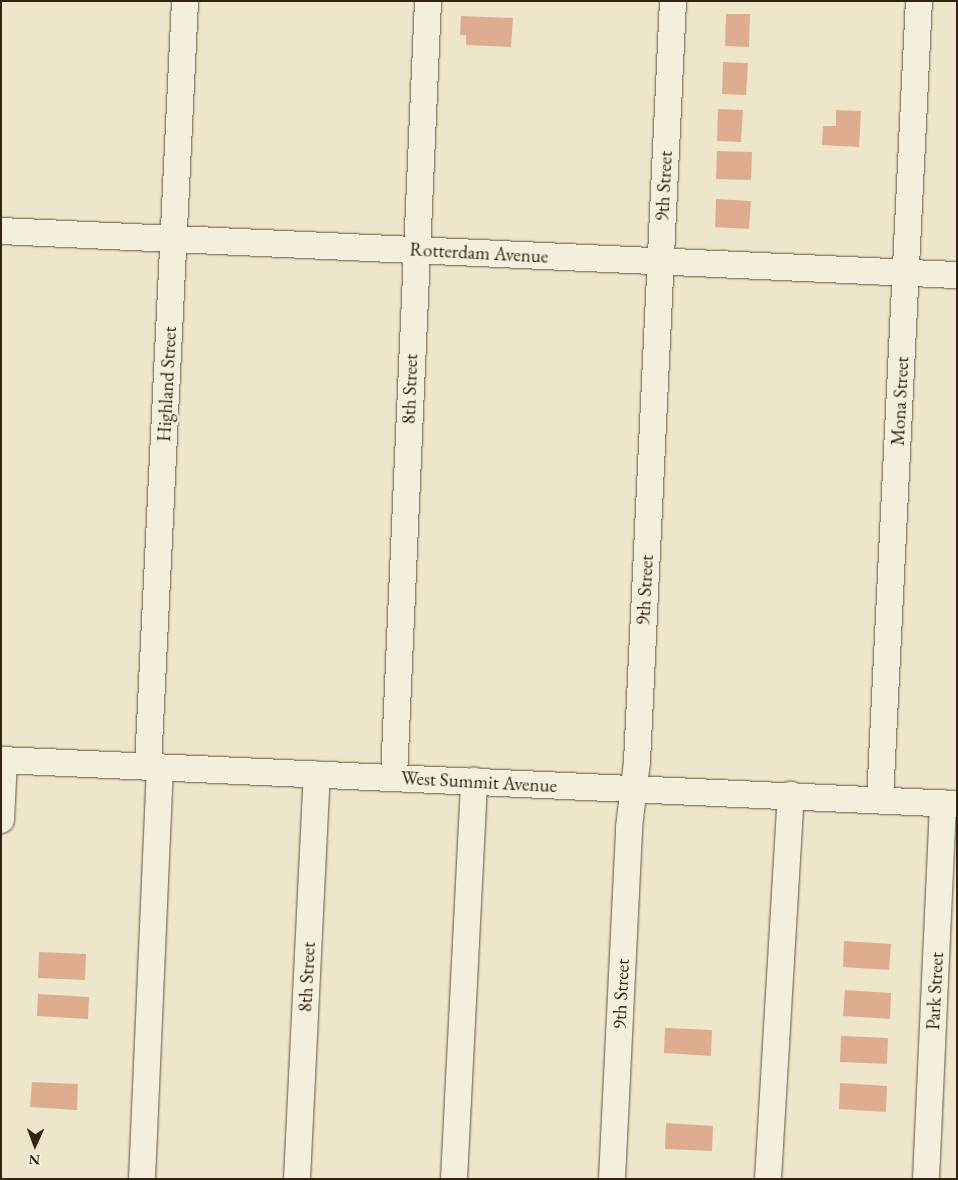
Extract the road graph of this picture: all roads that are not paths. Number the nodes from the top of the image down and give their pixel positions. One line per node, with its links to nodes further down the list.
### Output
1 (185, 1): 6 (street, Highland Street)
2 (428, 1): 7 (street, 8th Street)
3 (673, 1): 8 (street, 9th Street)
4 (919, 1): 9 (street, Mona Street)
5 (1, 231): 6 (street, Rotterdam Avenue)
6 (174, 240): 7 (street, Rotterdam Avenue); 12 (street, Highland Street)
7 (416, 250): 8 (street, Rotterdam Avenue); 14 (street, 8th Street)
8 (661, 262): 9 (street, Rotterdam Avenue); 16 (street, 9th Street)
9 (906, 272): 10 (street, Rotterdam Avenue); 18 (street, Mona Street)
10 (957, 275)
11 (3, 760): 12 (street, West Summit Avenue); 20 (street)
12 (154, 766): 13 (street, West Summit Avenue); 21 (street, Highland Street)
13 (317, 774): 14 (street, West Summit Avenue); 22 (street, 8th Street)
14 (394, 778): 15 (street, West Summit Avenue)
15 (474, 781): 16 (street, West Summit Avenue); 23 (street)
16 (633, 789): 17 (street, West Summit Avenue); 24 (street, 9th Street)
17 (791, 796): 18 (street, West Summit Avenue); 25 (street)
18 (880, 800): 19 (street, West Summit Avenue)
19 (950, 804): 26 (street, Park Street)
20 (1, 820)
21 (142, 1179)
22 (297, 1179)
23 (454, 1179)
24 (612, 1179)
25 (768, 1179)
26 (926, 1179)

